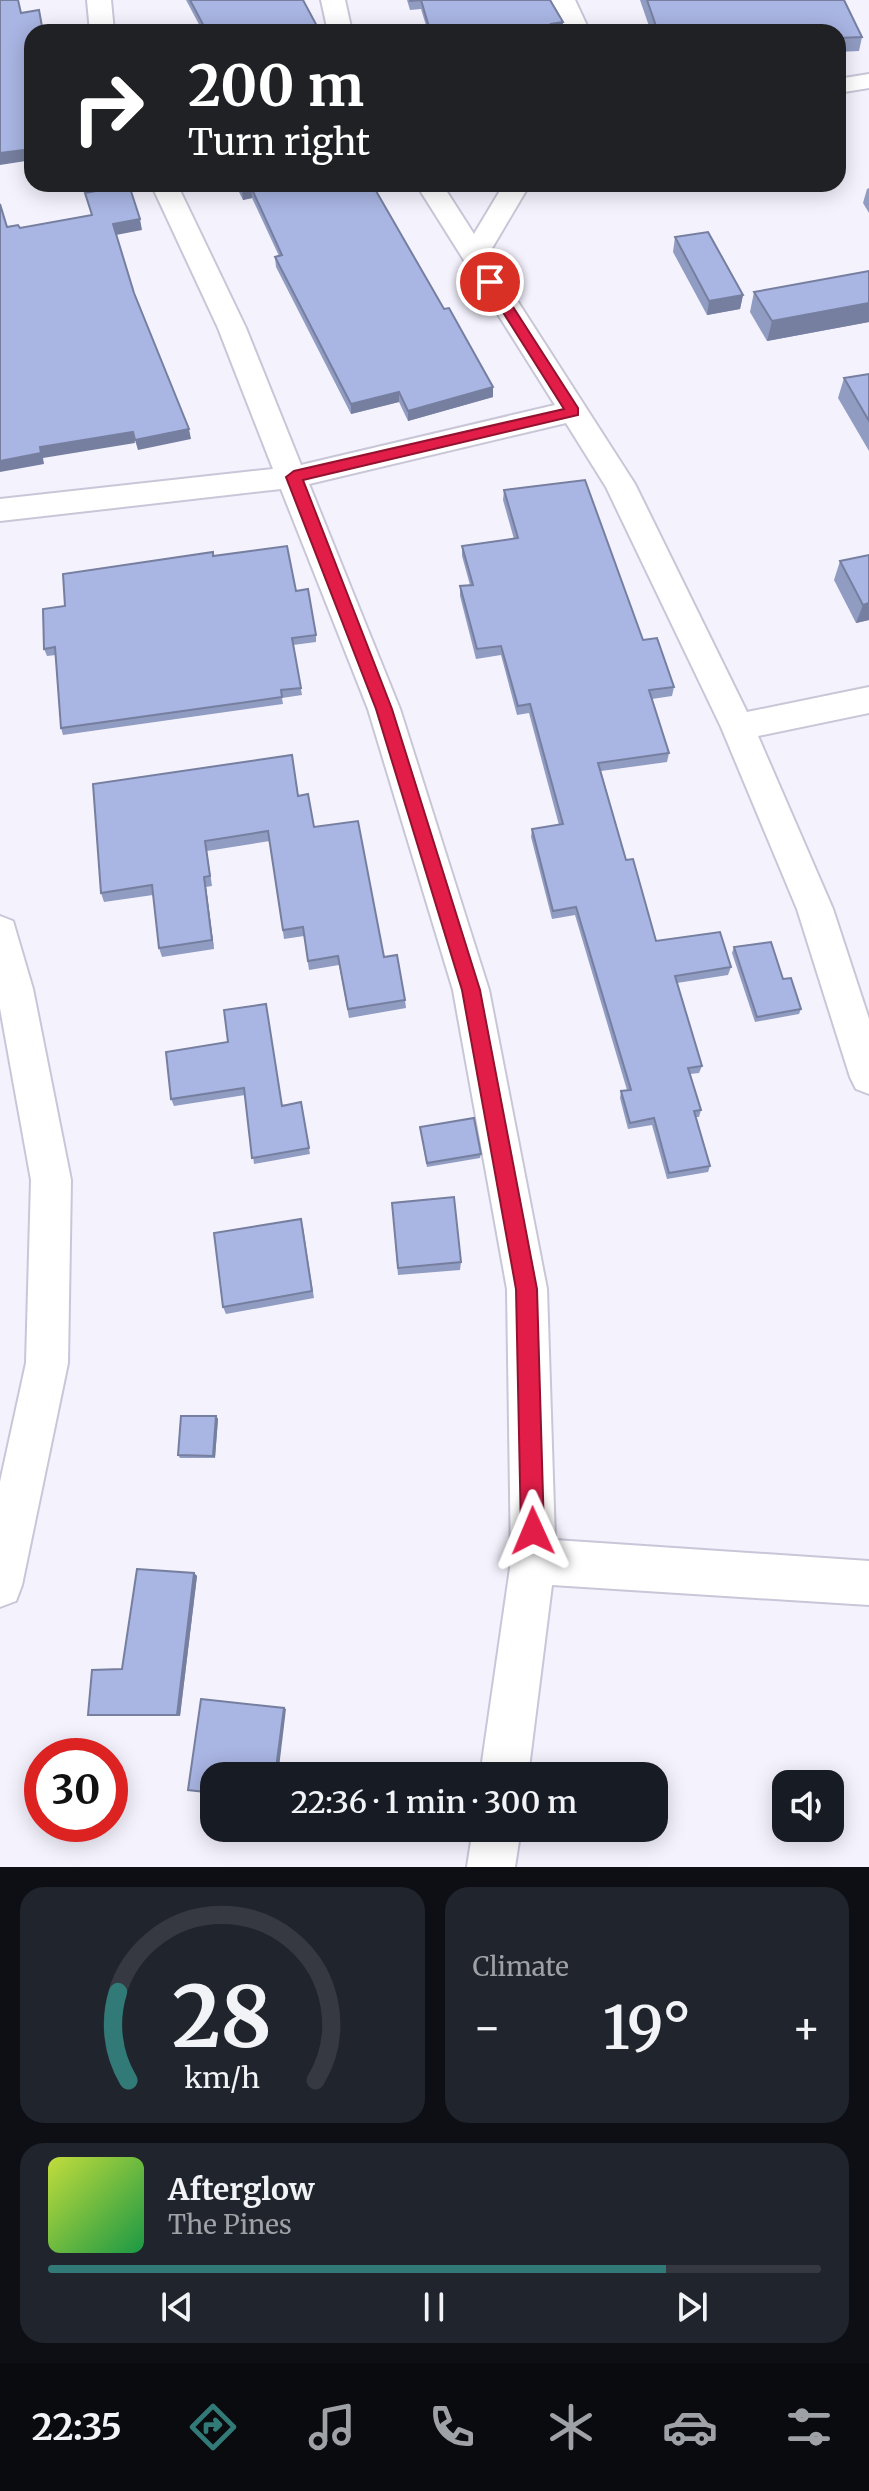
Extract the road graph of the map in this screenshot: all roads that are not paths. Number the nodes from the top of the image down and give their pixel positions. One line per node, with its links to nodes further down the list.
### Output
1 (99, 0): 4 (street)
2 (333, 0): 5 (street)
3 (563, 0): 6 (street)
4 (101, 24)
5 (338, 24)
6 (574, 24)
7 (869, 81): 8 (street)
8 (846, 85)
9 (168, 192): 14 (street)
10 (434, 192): 12 (street)
11 (512, 192): 12 (street)
12 (474, 256): 13 (street)
13 (573, 411): 14 (street); 17 (street)
14 (294, 477): 15 (street); 20 (street)
15 (0, 510)
16 (869, 700): 17 (street)
17 (738, 727): 19 (street)
18 (0, 932): 22 (street)
19 (869, 1077)
20 (533, 1561): 21 (street); 23 (street)
21 (869, 1583)
22 (0, 1585)
23 (506, 1762)
24 (495, 1842): 25 (street)
25 (491, 1867)

